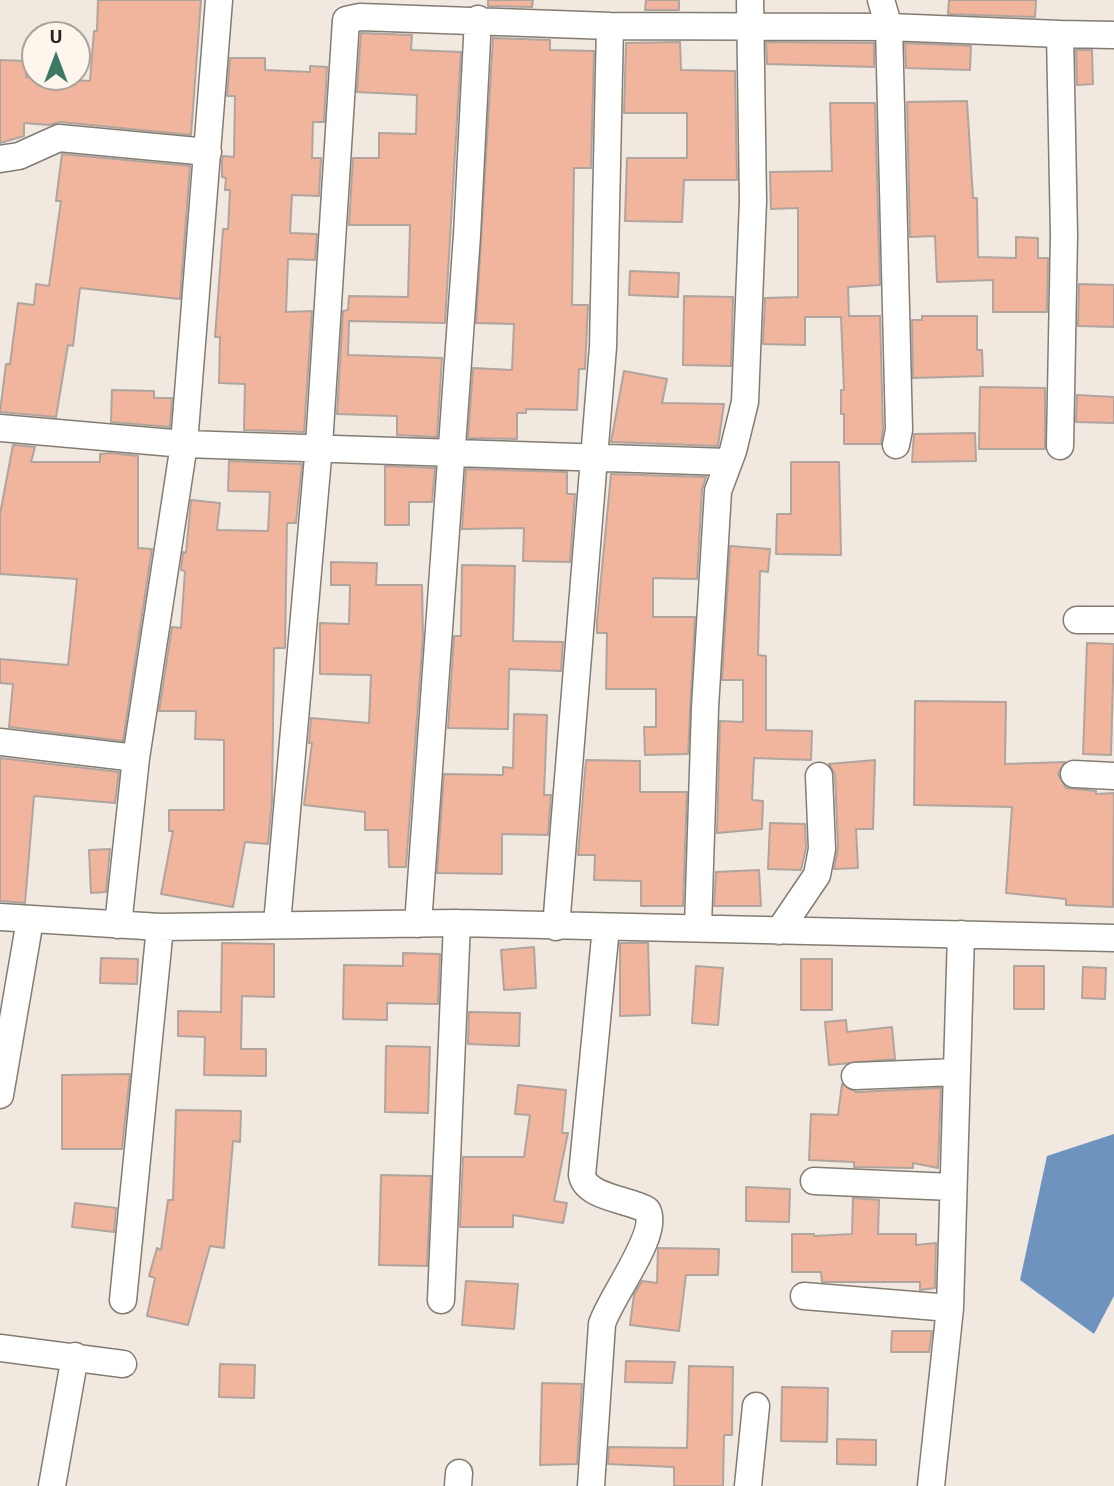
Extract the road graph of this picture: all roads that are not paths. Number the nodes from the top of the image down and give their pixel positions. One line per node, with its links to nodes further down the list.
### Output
1 (219, 0): 10 (street)
2 (750, 0): 6 (street)
3 (881, 0): 7 (street)
4 (478, 19): 5 (street); 15 (street); 17 (street)
5 (610, 26): 6 (street); 18 (street)
6 (749, 26): 7 (street); 19 (street)
7 (889, 27): 8 (street); 14 (street)
8 (1060, 34): 9 (street); 16 (street)
9 (1114, 35)
10 (208, 152): 11 (street); 13 (street)
11 (0, 159)
12 (0, 428): 13 (street)
13 (184, 443): 15 (street); 23 (street)
14 (896, 445)
15 (319, 446): 17 (street); 30 (street)
16 (1060, 446)
17 (450, 451): 18 (street); 31 (street)
18 (592, 459): 19 (street); 34 (street)
19 (727, 462): 36 (street)
20 (1077, 620): 21 (street)
21 (1114, 620)
22 (0, 743): 23 (street)
23 (136, 758): 32 (street)
24 (1074, 774): 26 (street)
25 (819, 776): 37 (street)
26 (1114, 776)
27 (0, 917): 28 (street)
28 (30, 920): 32 (street); 42 (street)
29 (457, 923): 31 (street); 34 (street); 47 (street)
30 (278, 924): 31 (street); 33 (street)
31 (418, 924)
32 (118, 925): 33 (street)
33 (160, 927): 46 (street)
34 (556, 927): 35 (street)
35 (606, 927): 36 (street); 54 (street)
36 (698, 927): 37 (street)
37 (779, 931): 38 (street)
38 (961, 934): 39 (street); 40 (street)
39 (1114, 937)
40 (957, 1072): 41 (street); 44 (street)
41 (855, 1076)
42 (0, 1095)
43 (814, 1181): 44 (street)
44 (952, 1187): 48 (street)
45 (804, 1296): 48 (street)
46 (123, 1300)
47 (441, 1300)
48 (950, 1308): 56 (street)
49 (0, 1348): 50 (street)
50 (75, 1356): 51 (street); 53 (street)
51 (123, 1364)
52 (756, 1406): 55 (street)
53 (52, 1486)
54 (591, 1486)
55 (748, 1486)
56 (931, 1486)

